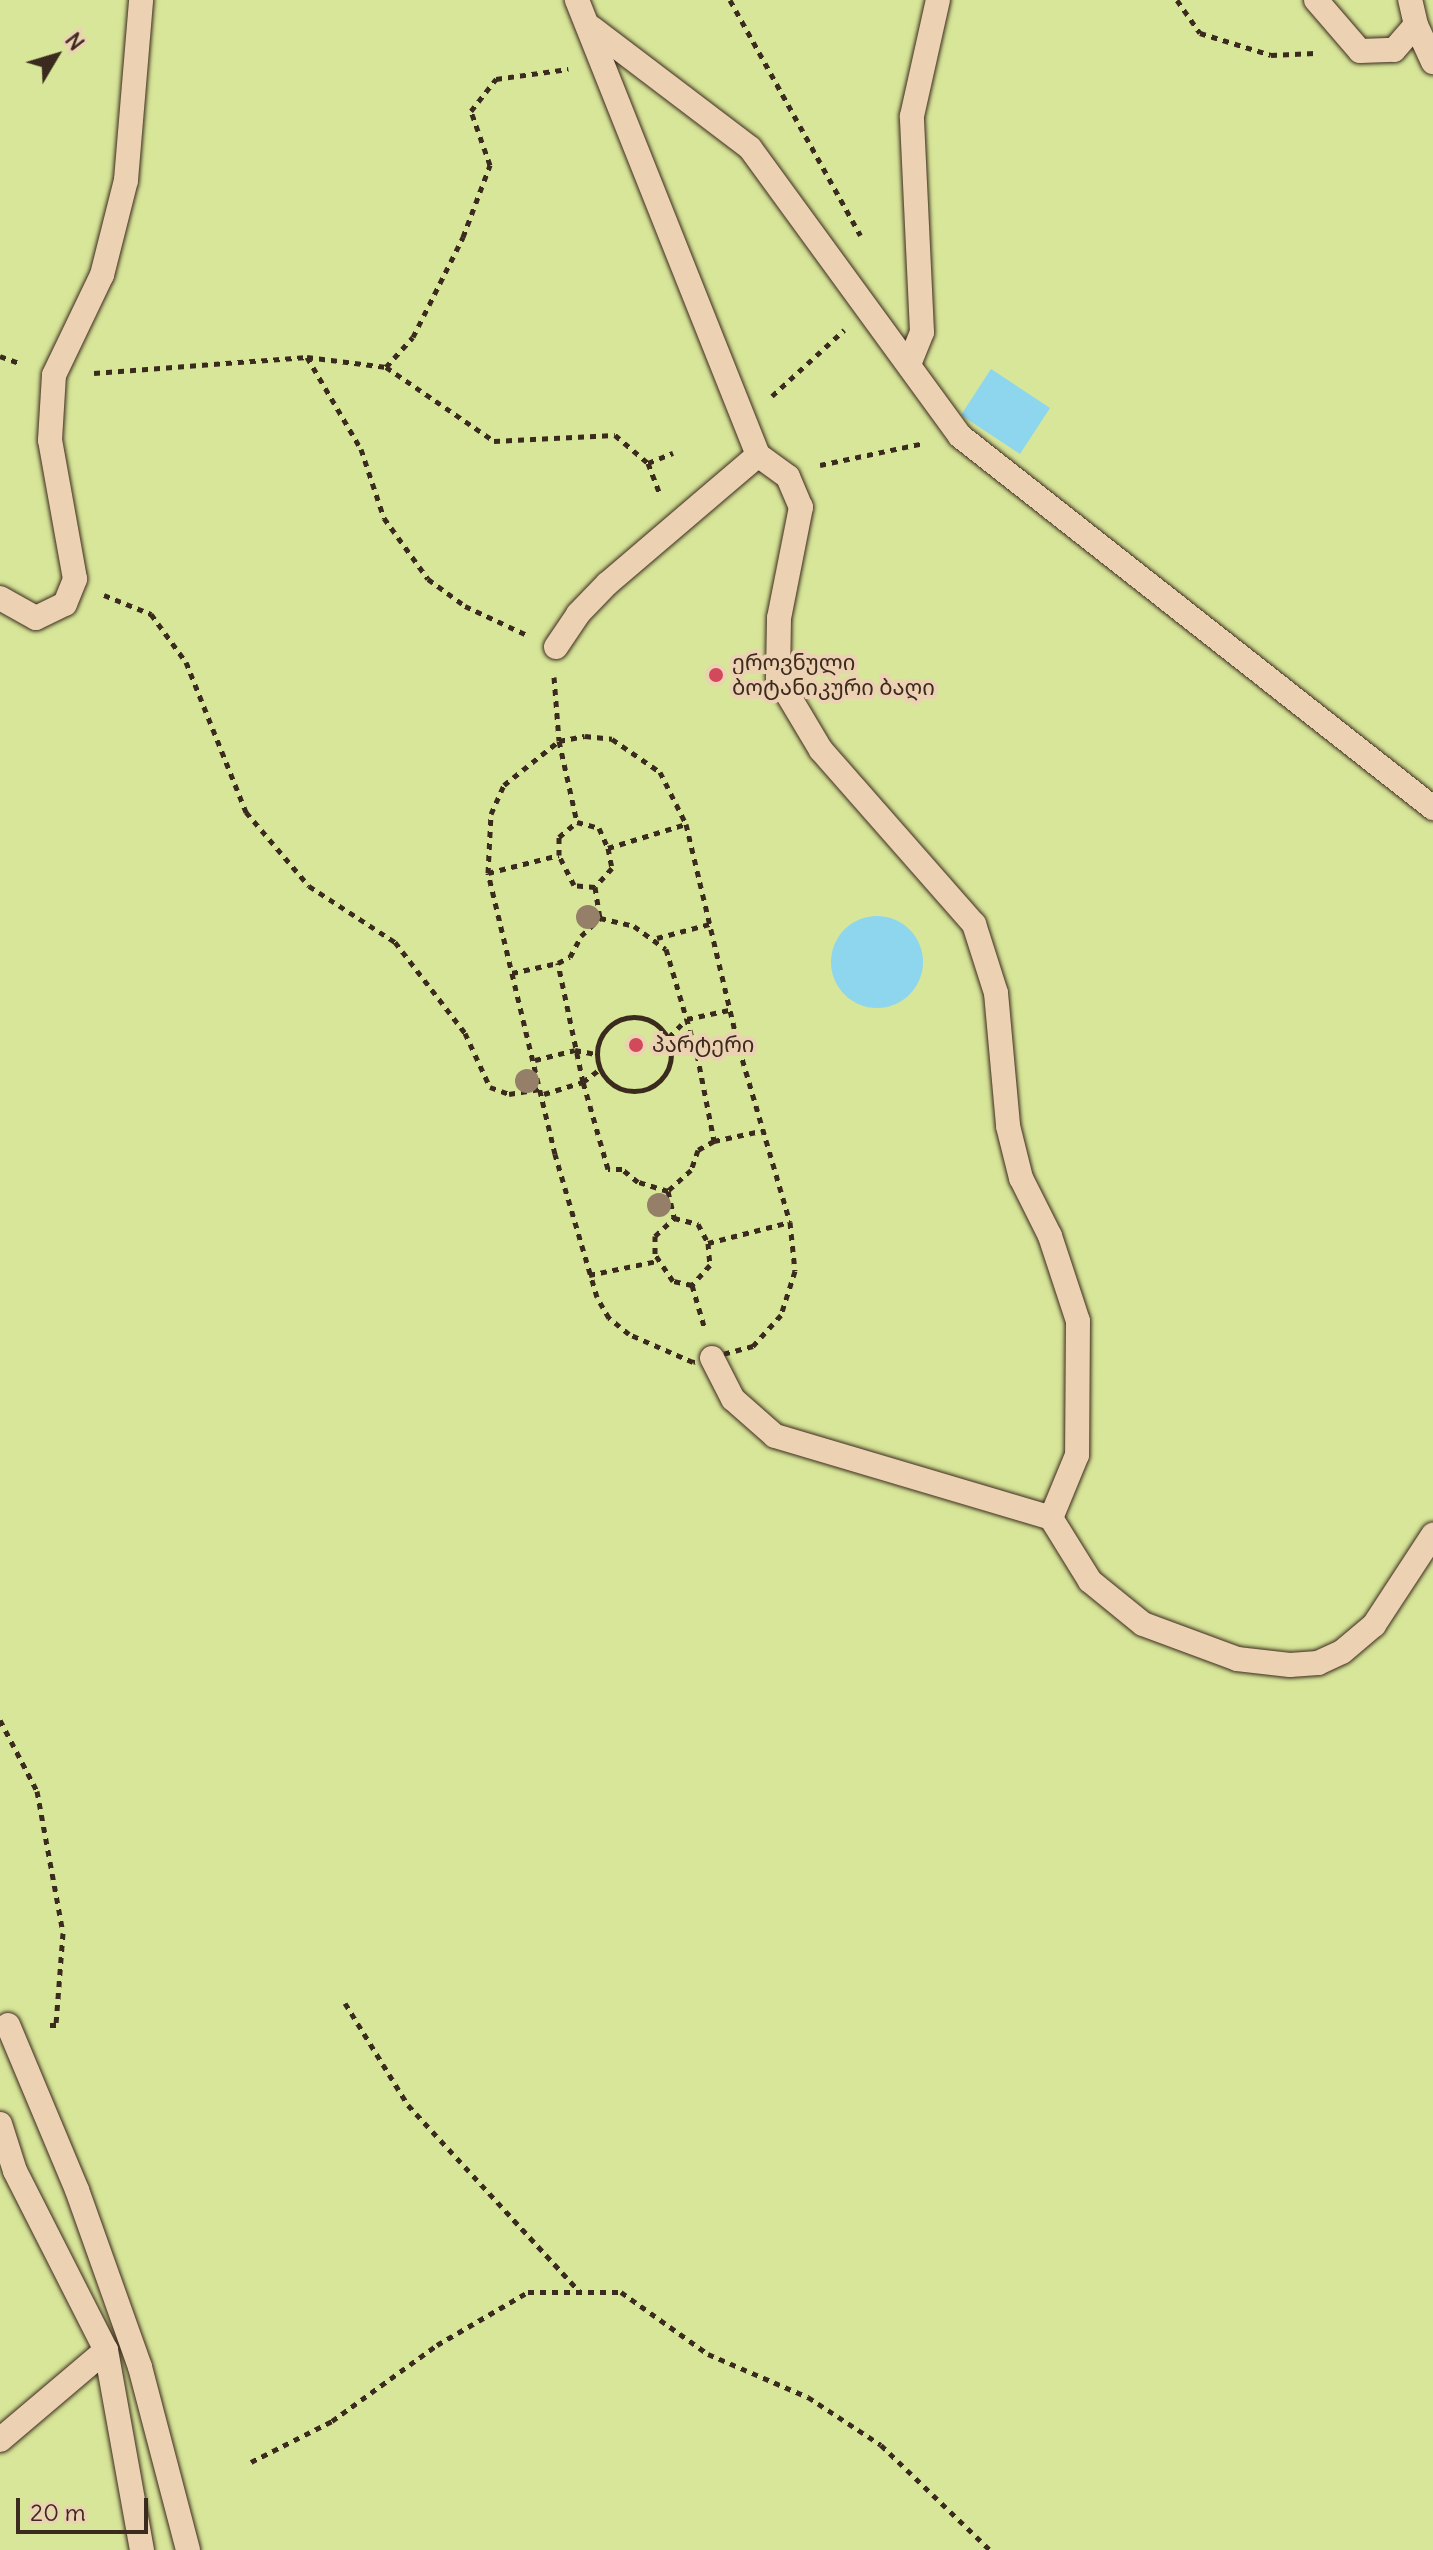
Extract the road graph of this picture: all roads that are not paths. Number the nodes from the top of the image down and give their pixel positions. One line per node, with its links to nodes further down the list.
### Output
1 (141, 0): 11 (lane)
2 (577, 0): 7 (lane)
3 (938, 0): 9 (lane)
4 (1316, 0): 6 (lane)
5 (1410, 0): 6 (lane)
6 (1416, 25): 8 (lane)
7 (592, 28): 9 (lane); 10 (lane)
8 (1433, 62)
9 (910, 362): 13 (lane)
10 (758, 455): 12 (lane); 15 (lane)
11 (0, 598)
12 (556, 647)
13 (1433, 808)
14 (709, 1347): 15 (lane)
15 (1051, 1518): 16 (lane)
16 (1433, 1535)
17 (8, 2025): 22 (lane)
18 (0, 2124): 19 (lane)
19 (106, 2350): 20 (lane); 21 (lane)
20 (0, 2440)
21 (142, 2550)
22 (188, 2550)

